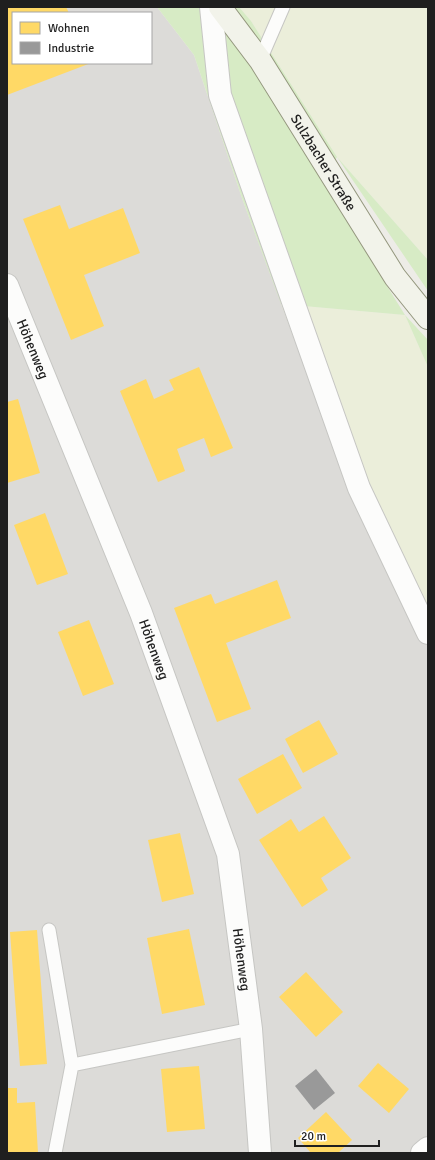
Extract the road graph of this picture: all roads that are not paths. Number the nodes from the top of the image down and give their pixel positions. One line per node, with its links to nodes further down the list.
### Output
1 (211, 7): 7 (street)
2 (220, 7): 4 (main road, Sulzbacher Straße)
3 (283, 7): 4 (lane)
4 (260, 60): 6 (main road, Sulzbacher Straße)
5 (7, 285): 9 (street, Höhenweg)
6 (428, 318)
7 (428, 633)
8 (49, 930): 10 (lane)
9 (250, 1029): 10 (lane); 13 (street, Höhenweg)
10 (72, 1065): 12 (lane)
11 (428, 1148): 14 (street)
12 (55, 1153)
13 (260, 1153)
14 (422, 1153)

